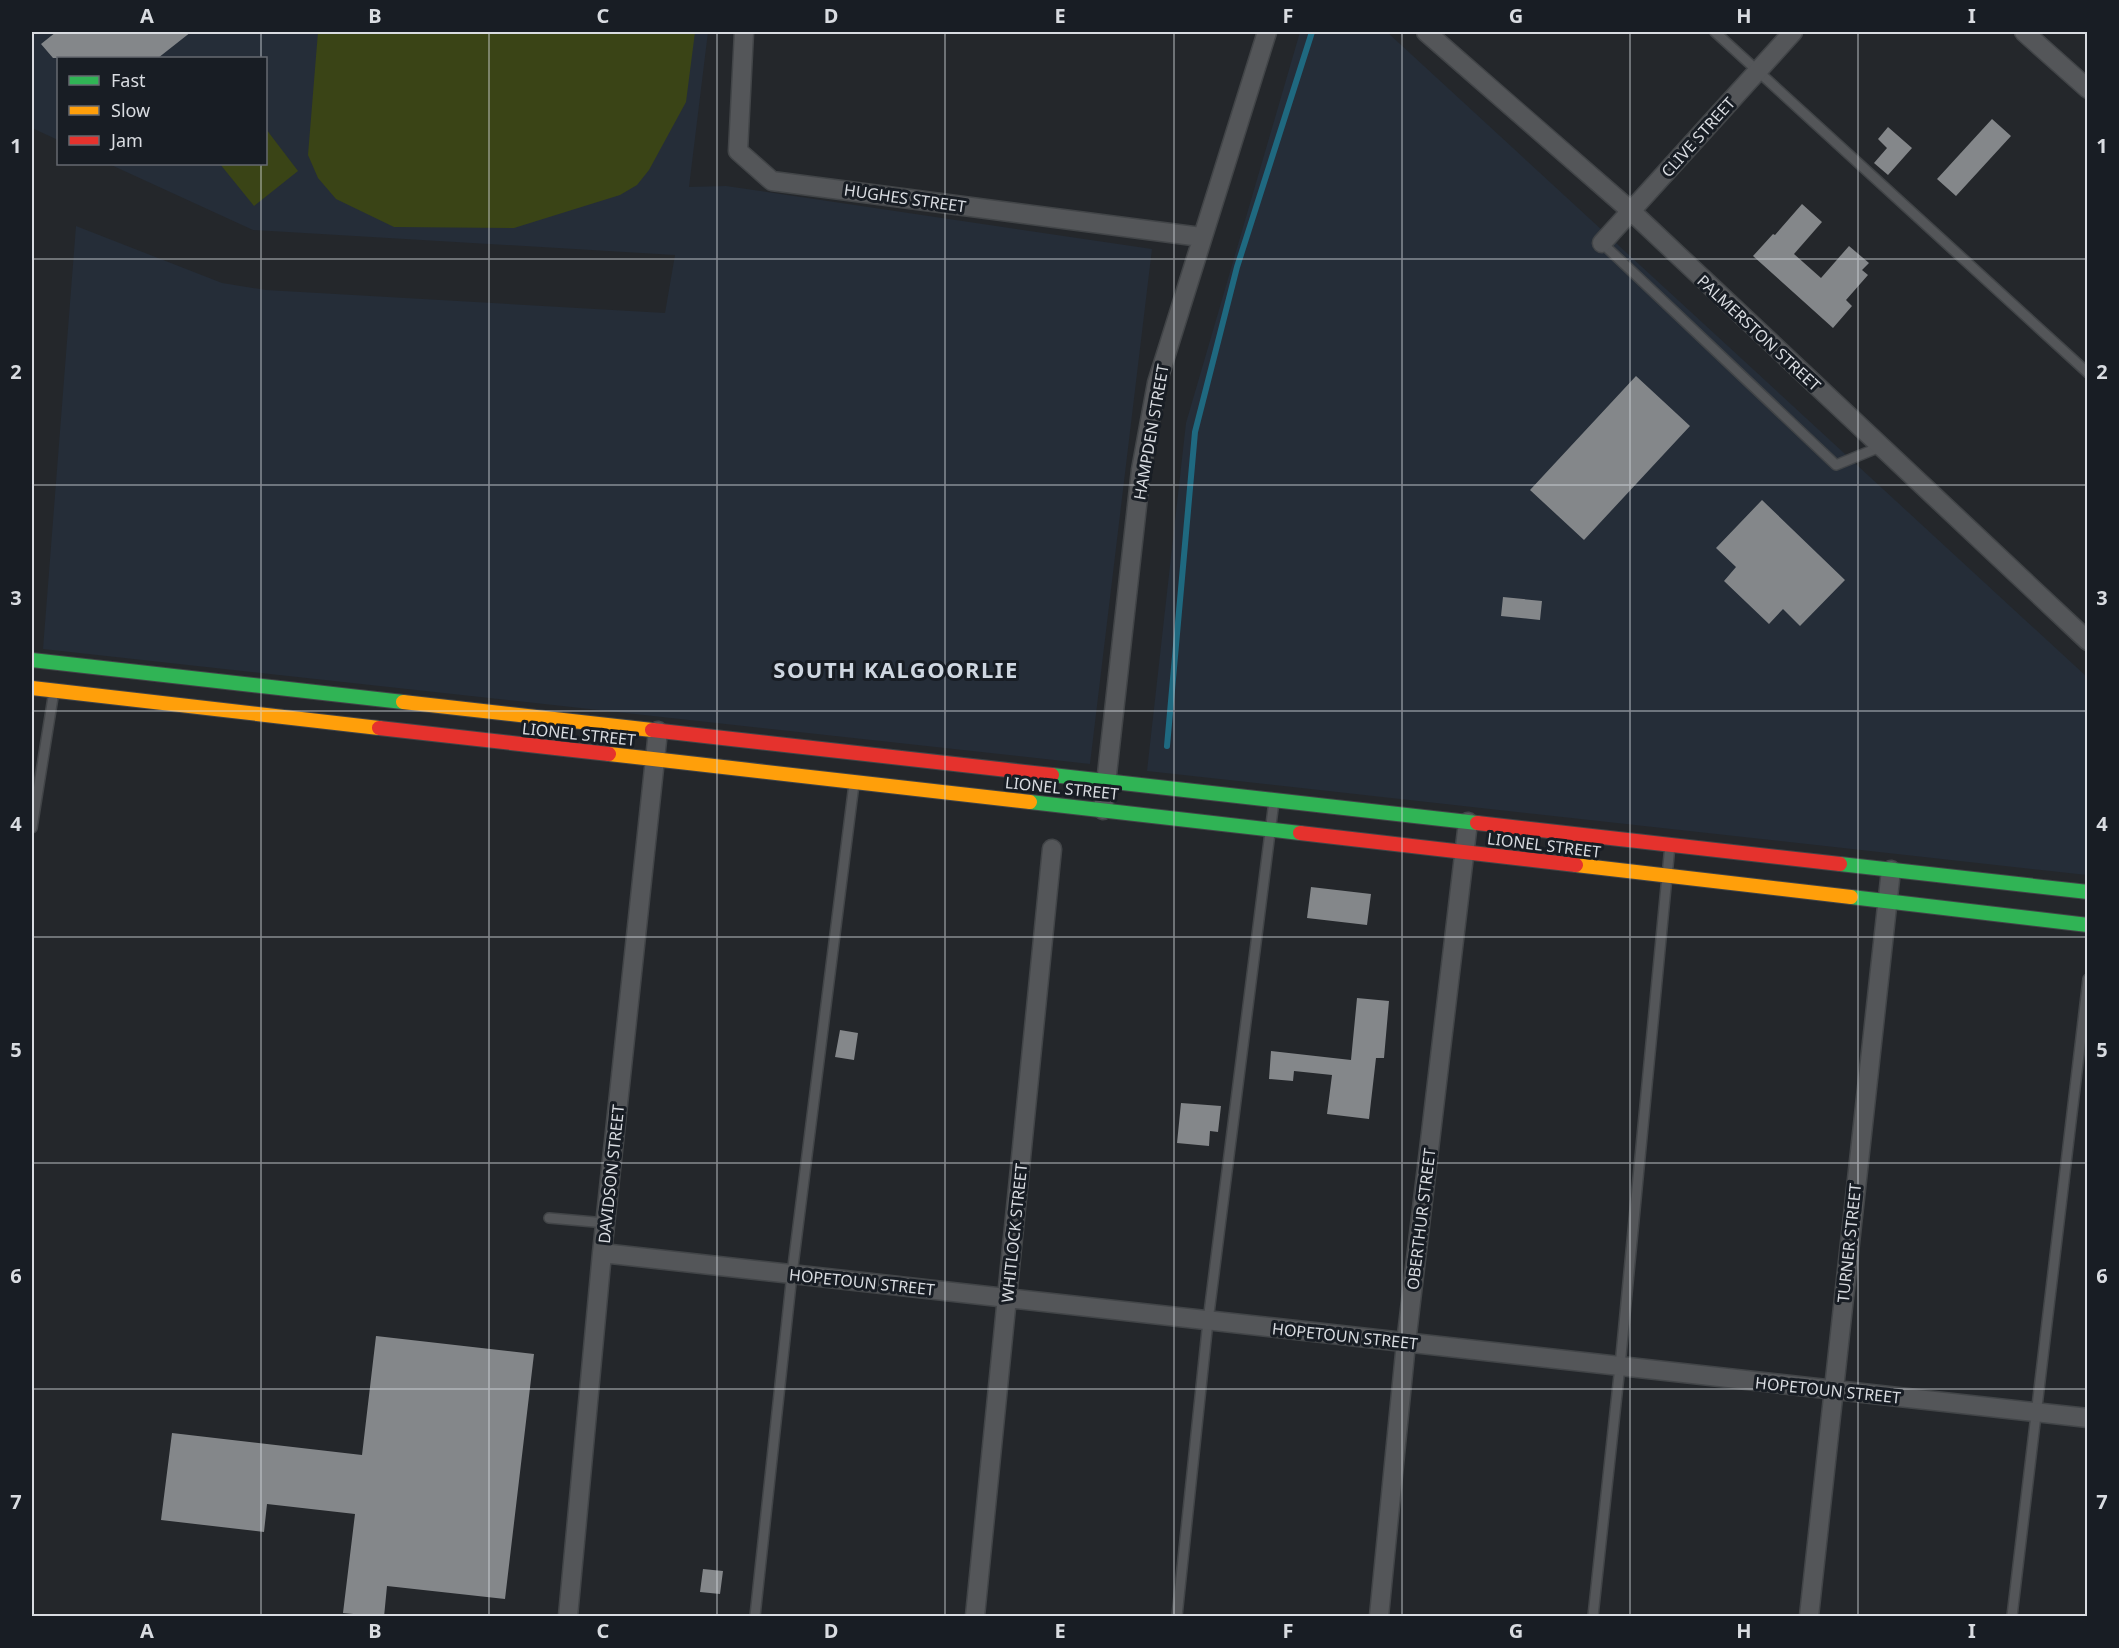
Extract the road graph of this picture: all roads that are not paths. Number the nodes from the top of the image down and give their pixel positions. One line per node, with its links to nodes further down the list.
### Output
1 (744, 32): 10 (street, HUGHES STREET)
2 (1267, 32): 10 (street, HAMPDEN STREET)
3 (1426, 32): 9 (street, PALMERSTON STREET)
4 (1715, 32): 7 (lane)
5 (1793, 32): 7 (street, CLIVE STREET)
6 (2024, 32): 8 (street)
7 (1757, 71): 9 (street, CLIVE STREET); 12 (lane)
8 (2088, 88)
9 (1631, 212): 11 (street, CLIVE STREET); 13 (street, PALMERSTON STREET)
10 (1202, 237): 20 (street, HAMPDEN STREET)
11 (1602, 243): 13 (lane)
12 (2088, 373)
13 (1880, 447): 14 (street, PALMERSTON STREET)
14 (2088, 641)
15 (32, 660): 18 (street, LIONEL STREET)
16 (32, 688): 17 (street, LIONEL STREET)
17 (54, 691): 19 (street, LIONEL STREET); 25 (lane)
18 (658, 731): 19 (street, DAVIDSON STREET); 20 (street, LIONEL STREET)
19 (656, 759): 21 (street, LIONEL STREET); 37 (street, DAVIDSON STREET)
20 (1106, 781): 22 (street, LIONEL STREET); 23 (street, HAMPDEN STREET)
21 (854, 782): 23 (street, LIONEL STREET); 39 (lane)
22 (1274, 801): 24 (street, LIONEL STREET); 26 (lane)
23 (1103, 810): 26 (street, LIONEL STREET)
24 (1468, 822): 27 (street, LIONEL STREET); 29 (street, OBERTHUR STREET)
25 (32, 828)
26 (1271, 829): 29 (street, LIONEL STREET); 41 (lane)
27 (1670, 845): 30 (street, LIONEL STREET); 31 (lane)
28 (1052, 849): 40 (street, WHITLOCK STREET)
29 (1464, 852): 31 (street, LIONEL STREET); 42 (street, OBERTHUR STREET)
30 (1891, 870): 32 (street, LIONEL STREET); 33 (street, TURNER STREET)
31 (1667, 876): 33 (street, LIONEL STREET); 43 (lane)
32 (2088, 892)
33 (1888, 902): 34 (street, LIONEL STREET); 44 (street, TURNER STREET)
34 (2088, 925)
35 (2088, 979): 45 (lane)
36 (549, 1218): 37 (lane)
37 (606, 1223): 38 (street, DAVIDSON STREET)
38 (602, 1253): 39 (street, HOPETOUN STREET); 47 (street, DAVIDSON STREET)
39 (792, 1275): 40 (street, HOPETOUN STREET); 48 (lane)
40 (1007, 1298): 41 (street, HOPETOUN STREET); 49 (street, WHITLOCK STREET)
41 (1208, 1321): 42 (street, HOPETOUN STREET); 50 (lane)
42 (1406, 1343): 43 (street, HOPETOUN STREET); 51 (street, OBERTHUR STREET)
43 (1620, 1366): 44 (street, HOPETOUN STREET); 52 (lane)
44 (1833, 1390): 45 (street, HOPETOUN STREET); 53 (street, TURNER STREET)
45 (2036, 1413): 46 (street, HOPETOUN STREET); 54 (lane)
46 (2088, 1418)
47 (568, 1617)
48 (755, 1617)
49 (975, 1617)
50 (1177, 1617)
51 (1379, 1617)
52 (1593, 1617)
53 (1809, 1617)
54 (2012, 1617)

